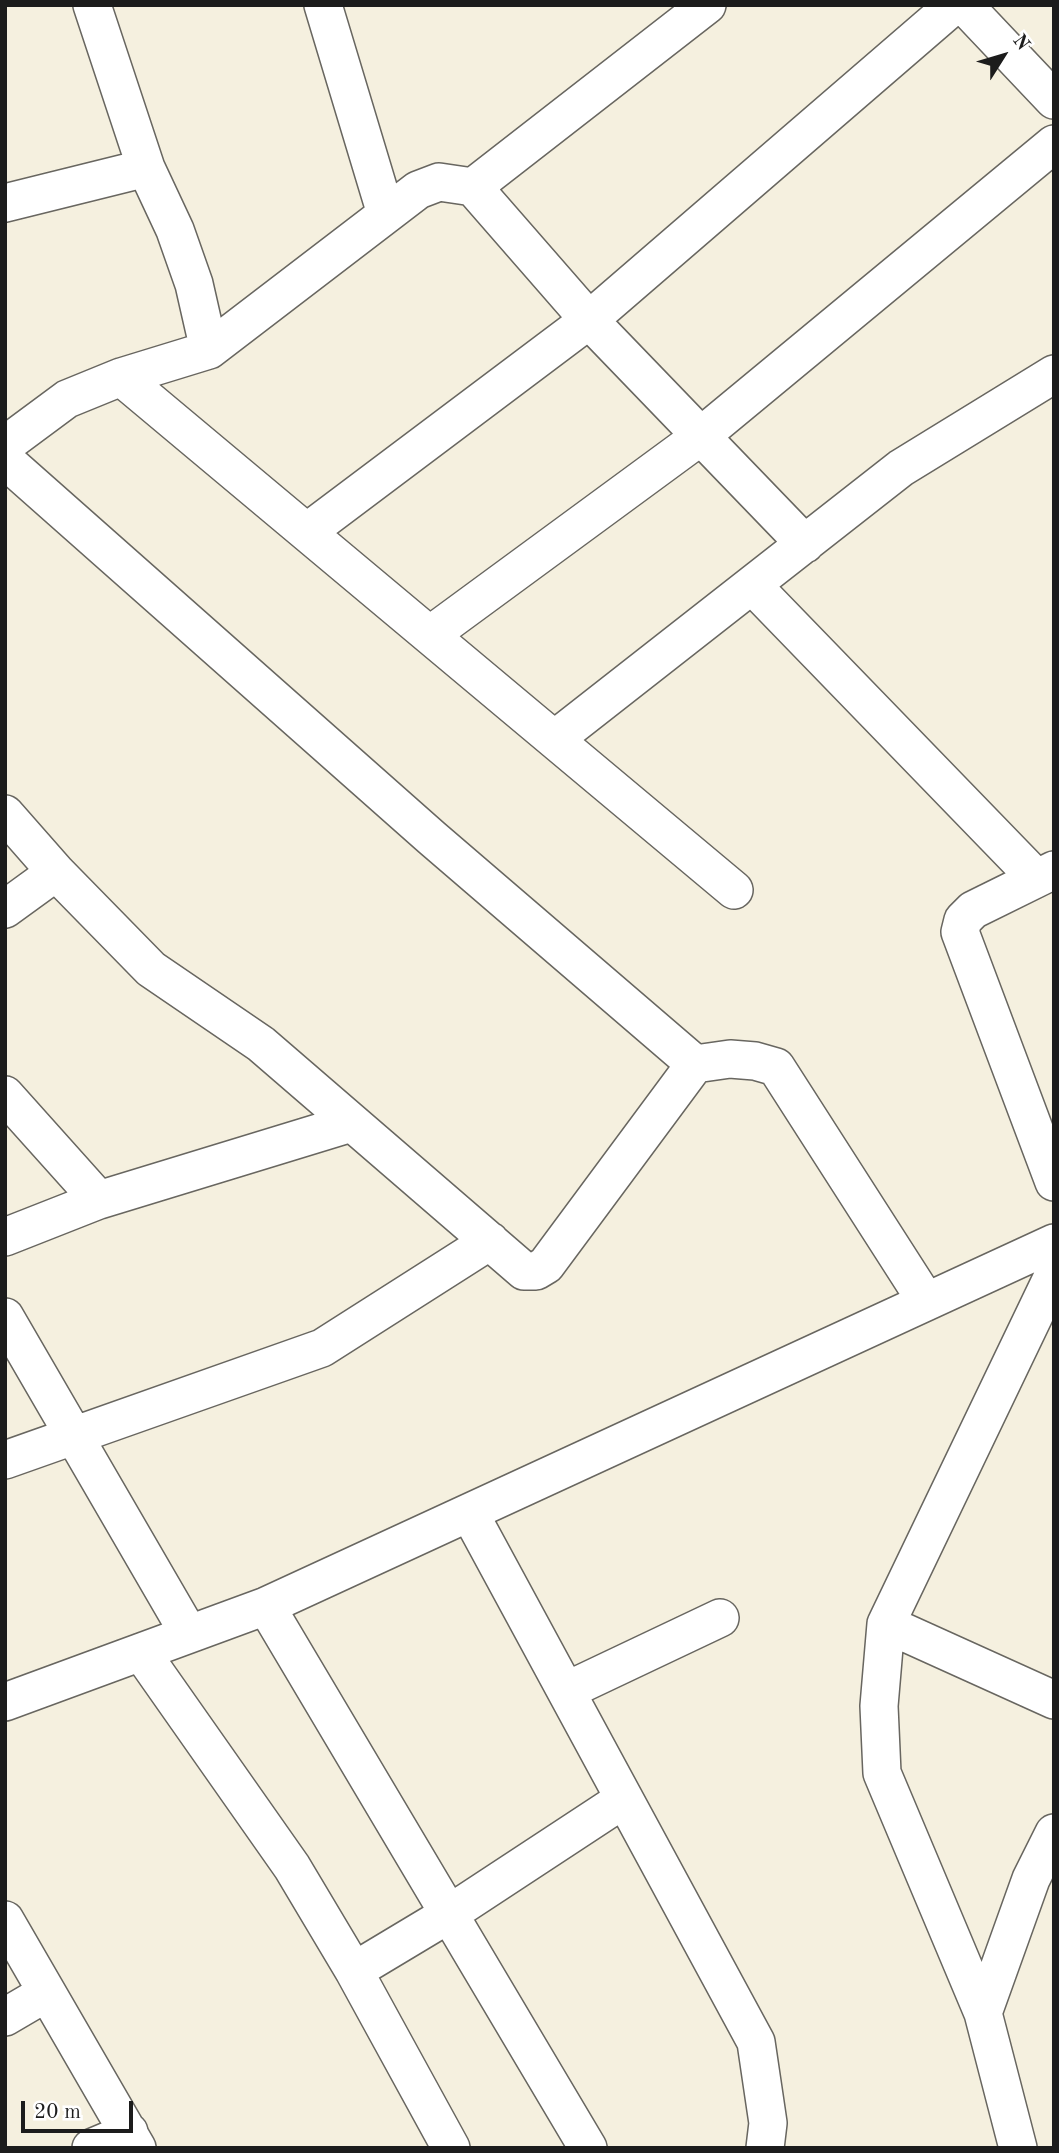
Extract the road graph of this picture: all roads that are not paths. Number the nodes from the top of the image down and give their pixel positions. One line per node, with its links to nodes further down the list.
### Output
1 (92, 5): 8 (street)
2 (323, 5): 11 (street)
3 (707, 5): 9 (street)
4 (954, 5): 12 (street)
5 (964, 5): 6 (street)
6 (1054, 100)
7 (1054, 144): 16 (street)
8 (146, 168): 10 (street); 13 (street)
9 (473, 187): 11 (street); 12 (street)
10 (5, 203)
11 (386, 214): 13 (street)
12 (589, 320): 16 (street); 19 (street)
13 (209, 350): 14 (street)
14 (121, 377): 17 (street); 19 (street)
15 (1053, 377): 20 (street)
16 (701, 436): 20 (street); 22 (street)
17 (5, 445)
18 (5, 460): 29 (street)
19 (307, 532): 22 (street)
20 (804, 544): 21 (street)
21 (752, 585): 23 (street); 26 (street)
22 (430, 635): 23 (street)
23 (555, 739): 27 (street)
24 (5, 814): 25 (street)
25 (57, 872): 28 (street); 31 (street)
26 (1045, 874): 32 (street)
27 (734, 890)
28 (5, 909)
29 (695, 1064): 35 (street); 38 (street)
30 (5, 1095): 33 (street)
31 (351, 1123): 33 (street); 35 (street)
32 (1054, 1182)
33 (99, 1200): 34 (street)
34 (5, 1237)
35 (490, 1241): 40 (street)
36 (1054, 1243): 38 (street)
37 (1054, 1274): 45 (street)
38 (926, 1301): 42 (street)
39 (5, 1317): 40 (street)
40 (75, 1435): 41 (street); 46 (street)
41 (5, 1460)
42 (470, 1514): 43 (street); 48 (street)
43 (266, 1606): 46 (street); 53 (street)
44 (720, 1618): 48 (street)
45 (886, 1624): 49 (street); 57 (street)
46 (189, 1634): 47 (street)
47 (141, 1652): 50 (street); 55 (street)
48 (566, 1691): 51 (street)
49 (1054, 1700)
50 (5, 1702)
51 (624, 1799): 53 (street); 63 (street)
52 (1054, 1833): 57 (street)
53 (449, 1914): 55 (street); 62 (street)
54 (5, 1920): 56 (street)
55 (354, 1971): 61 (street)
56 (46, 1993): 58 (street); 59 (street)
57 (983, 2013): 64 (street)
58 (5, 2017)
59 (133, 2140): 60 (street)
60 (91, 2148)
61 (452, 2148)
62 (588, 2148)
63 (765, 2148)
64 (1018, 2148)

